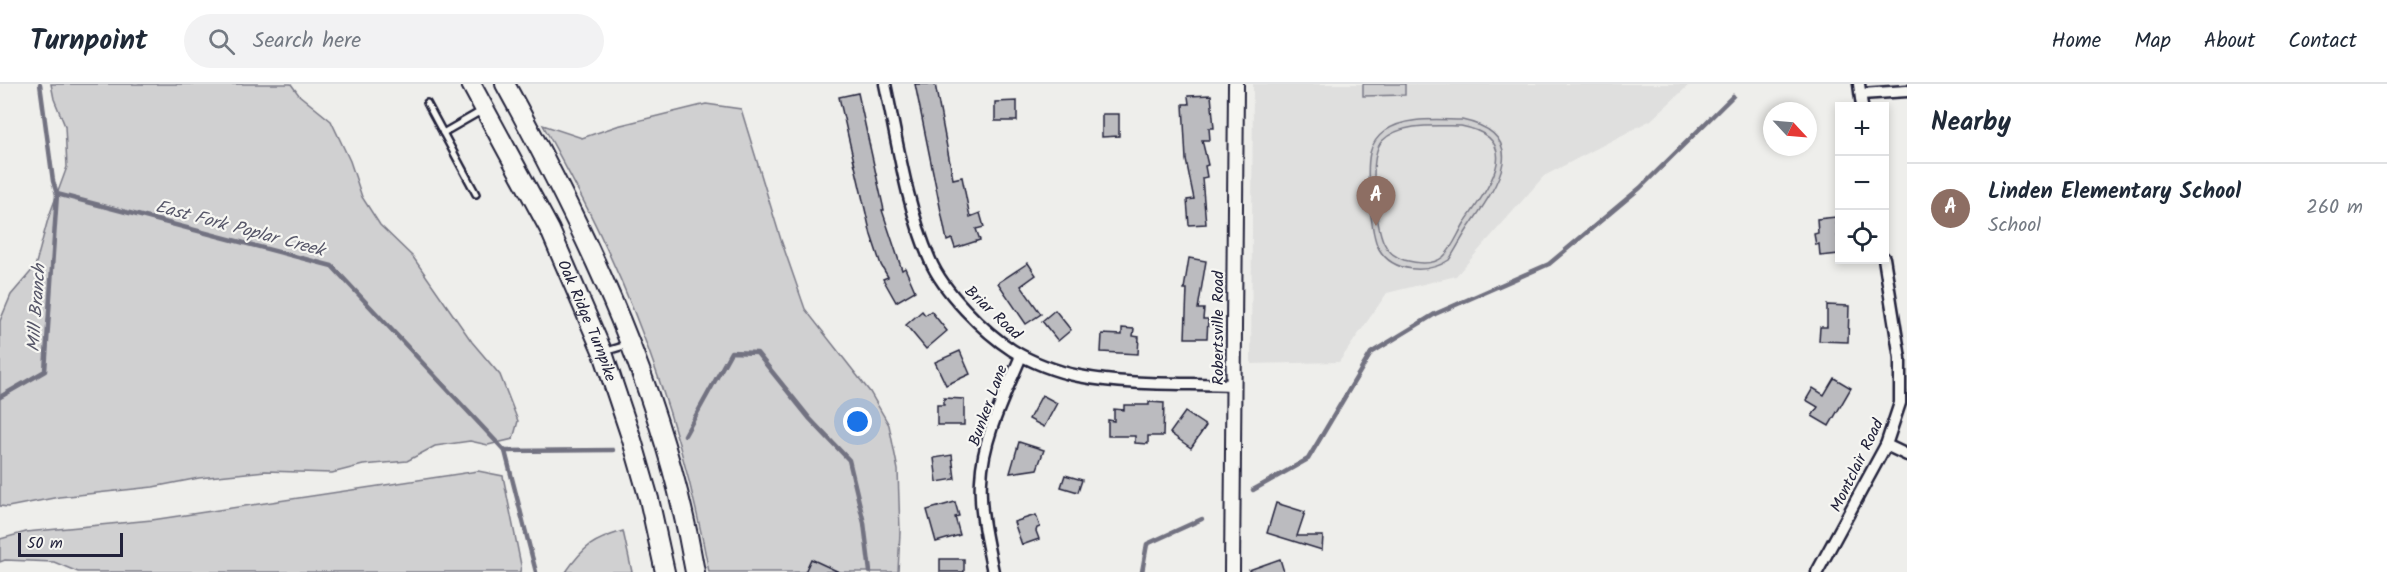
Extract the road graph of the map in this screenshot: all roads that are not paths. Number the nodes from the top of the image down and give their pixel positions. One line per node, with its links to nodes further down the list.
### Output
1 (471, 84): 8 (highway, Oak Ridge Turnpike)
2 (505, 84): 12 (highway, Oak Ridge Turnpike)
3 (885, 84): 14 (street, Briar Road)
4 (1236, 84): 15 (street, Robertsville Road)
5 (1860, 89): 6 (street)
6 (1907, 91)
7 (427, 103): 9 (lane)
8 (484, 109): 9 (lane); 13 (highway, Oak Ridge Turnpike)
9 (443, 133): 10 (lane)
10 (476, 195)
11 (1885, 264): 16 (street, Montclair Road)
12 (631, 343): 13 (lane); 19 (highway, Oak Ridge Turnpike)
13 (603, 353): 18 (highway, Oak Ridge Turnpike)
14 (1021, 356): 15 (street, Briar Road); 20 (street, Bunker Lane)
15 (1233, 385): 21 (street, Robertsville Road)
16 (1886, 445): 17 (street); 22 (street, Montclair Road)
17 (1907, 455)
18 (665, 572)
19 (695, 572)
20 (993, 572)
21 (1232, 572)
22 (1817, 572)

